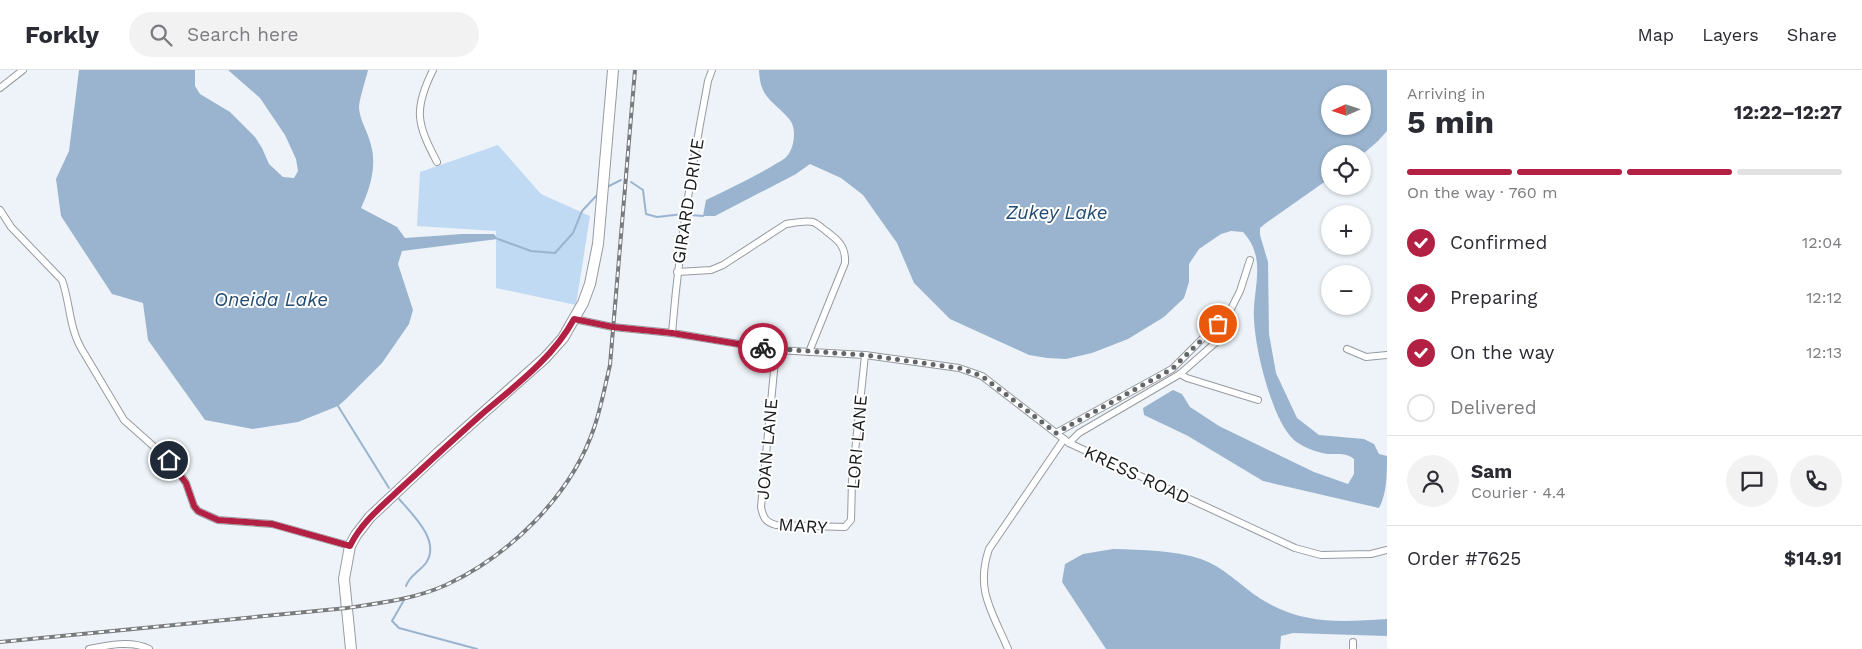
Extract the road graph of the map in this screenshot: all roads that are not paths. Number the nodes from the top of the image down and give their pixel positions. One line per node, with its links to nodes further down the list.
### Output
1 (23, 70): 5 (street)
2 (433, 70): 6 (street)
3 (613, 70): 10 (main road)
4 (712, 70): 9 (street, GIRARD DRIVE)
5 (0, 88)
6 (437, 162)
7 (0, 210): 24 (street)
8 (1250, 260): 20 (street)
9 (677, 272): 11 (street, GIRARD DRIVE); 15 (street)
10 (574, 319): 11 (street, KRESS ROAD); 24 (main road)
11 (672, 333): 14 (street, KRESS ROAD)
12 (1223, 336): 18 (street)
13 (1347, 349): 17 (street)
14 (776, 350): 15 (street, KRESS ROAD); 22 (street, JOAN LANE)
15 (809, 352): 16 (street, KRESS ROAD)
16 (865, 355): 20 (street, KRESS ROAD); 23 (street, LORI LANE)
17 (1387, 356)
18 (1180, 374): 19 (street); 21 (street)
19 (1258, 400)
20 (1056, 433): 21 (street, KRESS ROAD)
21 (1067, 441): 25 (street, KRESS ROAD); 29 (street)
22 (764, 518): 23 (street, MARY)
23 (845, 527)
24 (350, 546): 28 (main road)
25 (1387, 550)
26 (89, 649): 27 (street)
27 (149, 649)
28 (351, 649)
29 (1008, 649)

